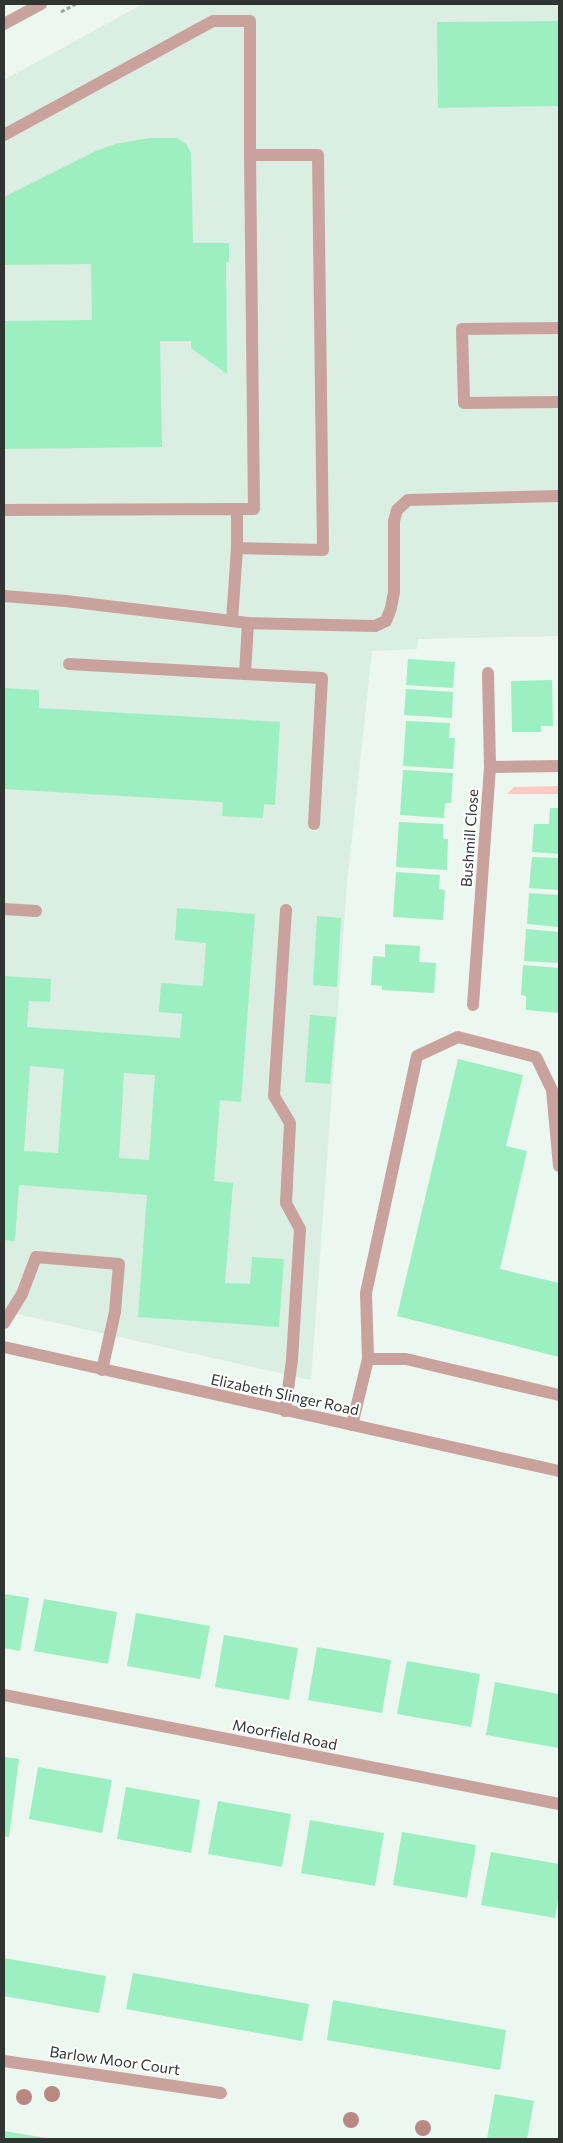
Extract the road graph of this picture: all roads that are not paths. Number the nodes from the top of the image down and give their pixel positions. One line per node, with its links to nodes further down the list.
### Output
1 (41, 4): 2 (street)
2 (4, 24)
3 (4, 135): 4 (street)
4 (250, 155): 8 (street); 10 (street)
5 (559, 328): 6 (street)
6 (559, 402)
7 (559, 496): 13 (street)
8 (237, 509): 9 (street); 10 (street)
9 (4, 510)
10 (237, 548): 12 (street)
11 (4, 596): 12 (street)
12 (232, 621): 13 (street)
13 (248, 623): 16 (street)
14 (69, 664): 16 (street)
15 (488, 672): 18 (street, Bushmill Close)
16 (245, 674): 19 (street)
17 (559, 766): 18 (street)
18 (490, 767): 23 (street, Bushmill Close)
19 (314, 824)
20 (4, 909): 22 (street)
21 (286, 910): 30 (street)
22 (36, 911)
23 (473, 1005)
24 (559, 1166): 27 (street)
25 (4, 1324): 28 (street)
26 (4, 1347): 28 (street, Elizabeth Slinger Road)
27 (368, 1359): 29 (street); 31 (street)
28 (102, 1370): 30 (street, Elizabeth Slinger Road)
29 (559, 1395)
30 (285, 1411): 31 (street, Elizabeth Slinger Road)
31 (352, 1425): 32 (street, Elizabeth Slinger Road)
32 (559, 1471)
33 (4, 1695): 34 (street, Moorfield Road)
34 (559, 1804)
35 (4, 2061): 36 (street, Barlow Moor Court)
36 (222, 2093)

